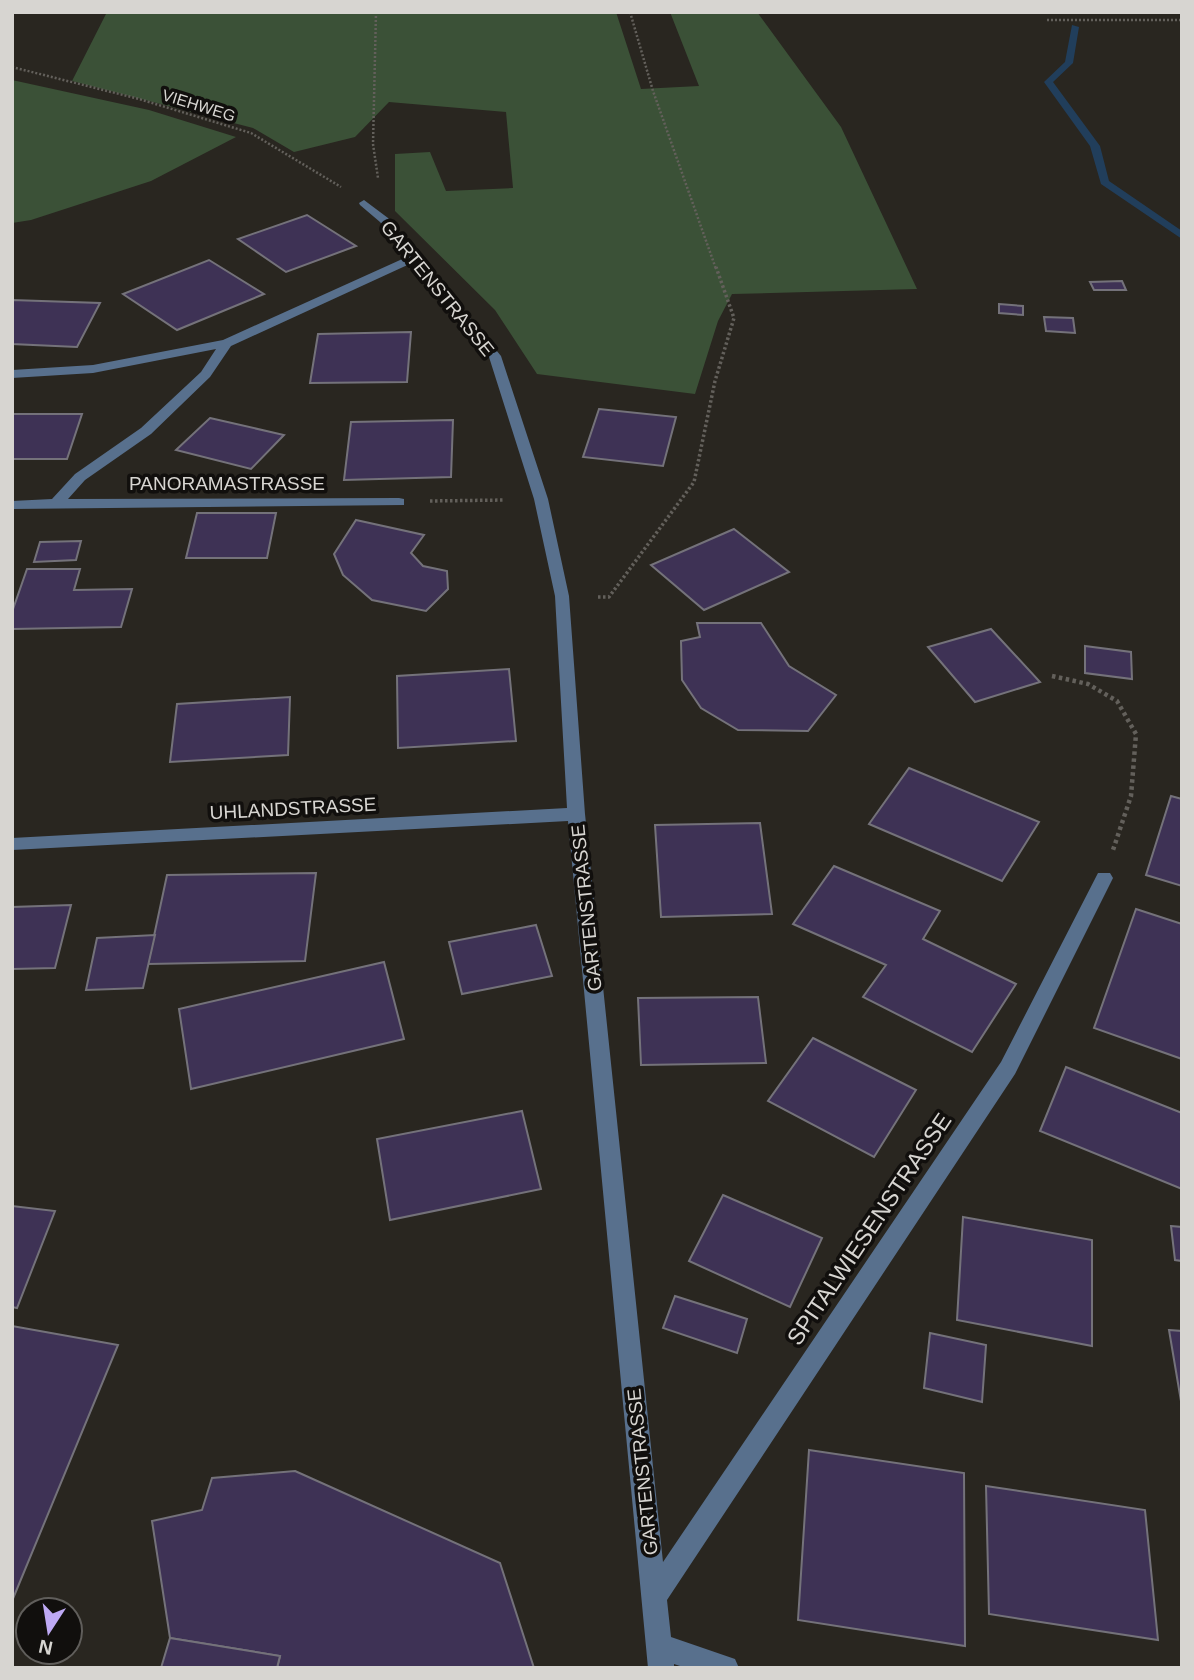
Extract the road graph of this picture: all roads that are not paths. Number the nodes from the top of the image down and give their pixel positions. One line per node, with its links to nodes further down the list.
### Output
1 (364, 203): 2 (street, GARTENSTRASSE)
2 (416, 257): 3 (street); 8 (street, GARTENSTRASSE)
3 (226, 343): 4 (street); 6 (street, PANORAMASTRASSE)
4 (12, 374)
5 (399, 502): 6 (street, PANORAMASTRASSE)
6 (56, 503): 7 (street, PANORAMASTRASSE)
7 (12, 505)
8 (576, 814): 9 (street, UHLANDSTRASSE); 11 (street, GARTENSTRASSE)
9 (12, 844)
10 (1104, 877): 11 (street, SPITALWIESENSTRASSE)
11 (654, 1597): 12 (street, GARTENSTRASSE)
12 (660, 1657): 13 (street)
13 (726, 1668)

